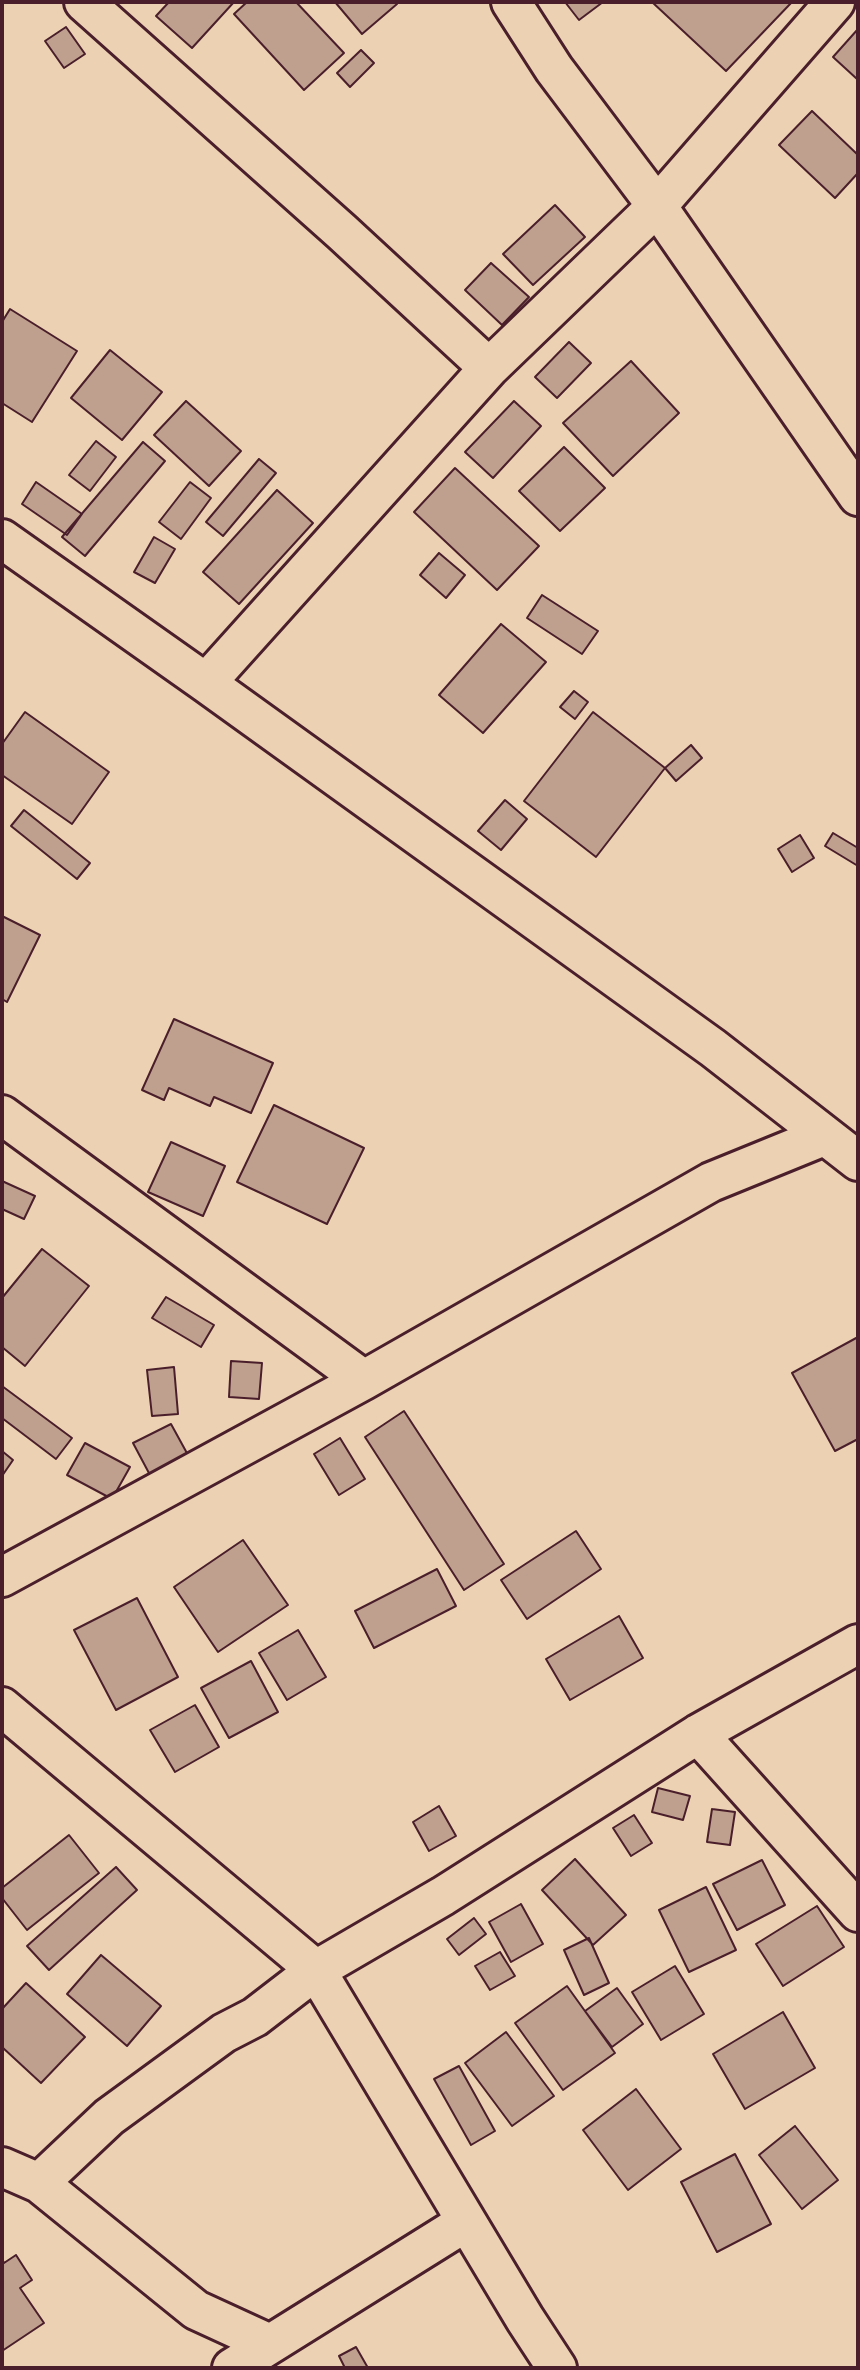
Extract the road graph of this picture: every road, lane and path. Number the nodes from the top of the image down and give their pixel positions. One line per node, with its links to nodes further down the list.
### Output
1 (84, 2): 5 (street)
2 (511, 2): 4 (street)
3 (835, 2): 4 (street)
4 (657, 206): 5 (street); 6 (street)
5 (489, 368): 8 (street)
6 (858, 496)
7 (2, 539): 8 (street)
8 (206, 683): 10 (street)
9 (2, 1115): 12 (street)
10 (824, 1136): 11 (street); 12 (street)
11 (858, 1161)
12 (364, 1380): 13 (street)
13 (2, 1577)
14 (858, 1644): 16 (street)
15 (2, 1707): 18 (street)
16 (698, 1734): 17 (street); 18 (street)
17 (858, 1912)
18 (316, 1970): 20 (street); 21 (street)
19 (2, 2167): 20 (street)
20 (39, 2183): 22 (street)
21 (467, 2222): 22 (street); 24 (street)
22 (270, 2344): 23 (street)
23 (232, 2368)
24 (556, 2368)

